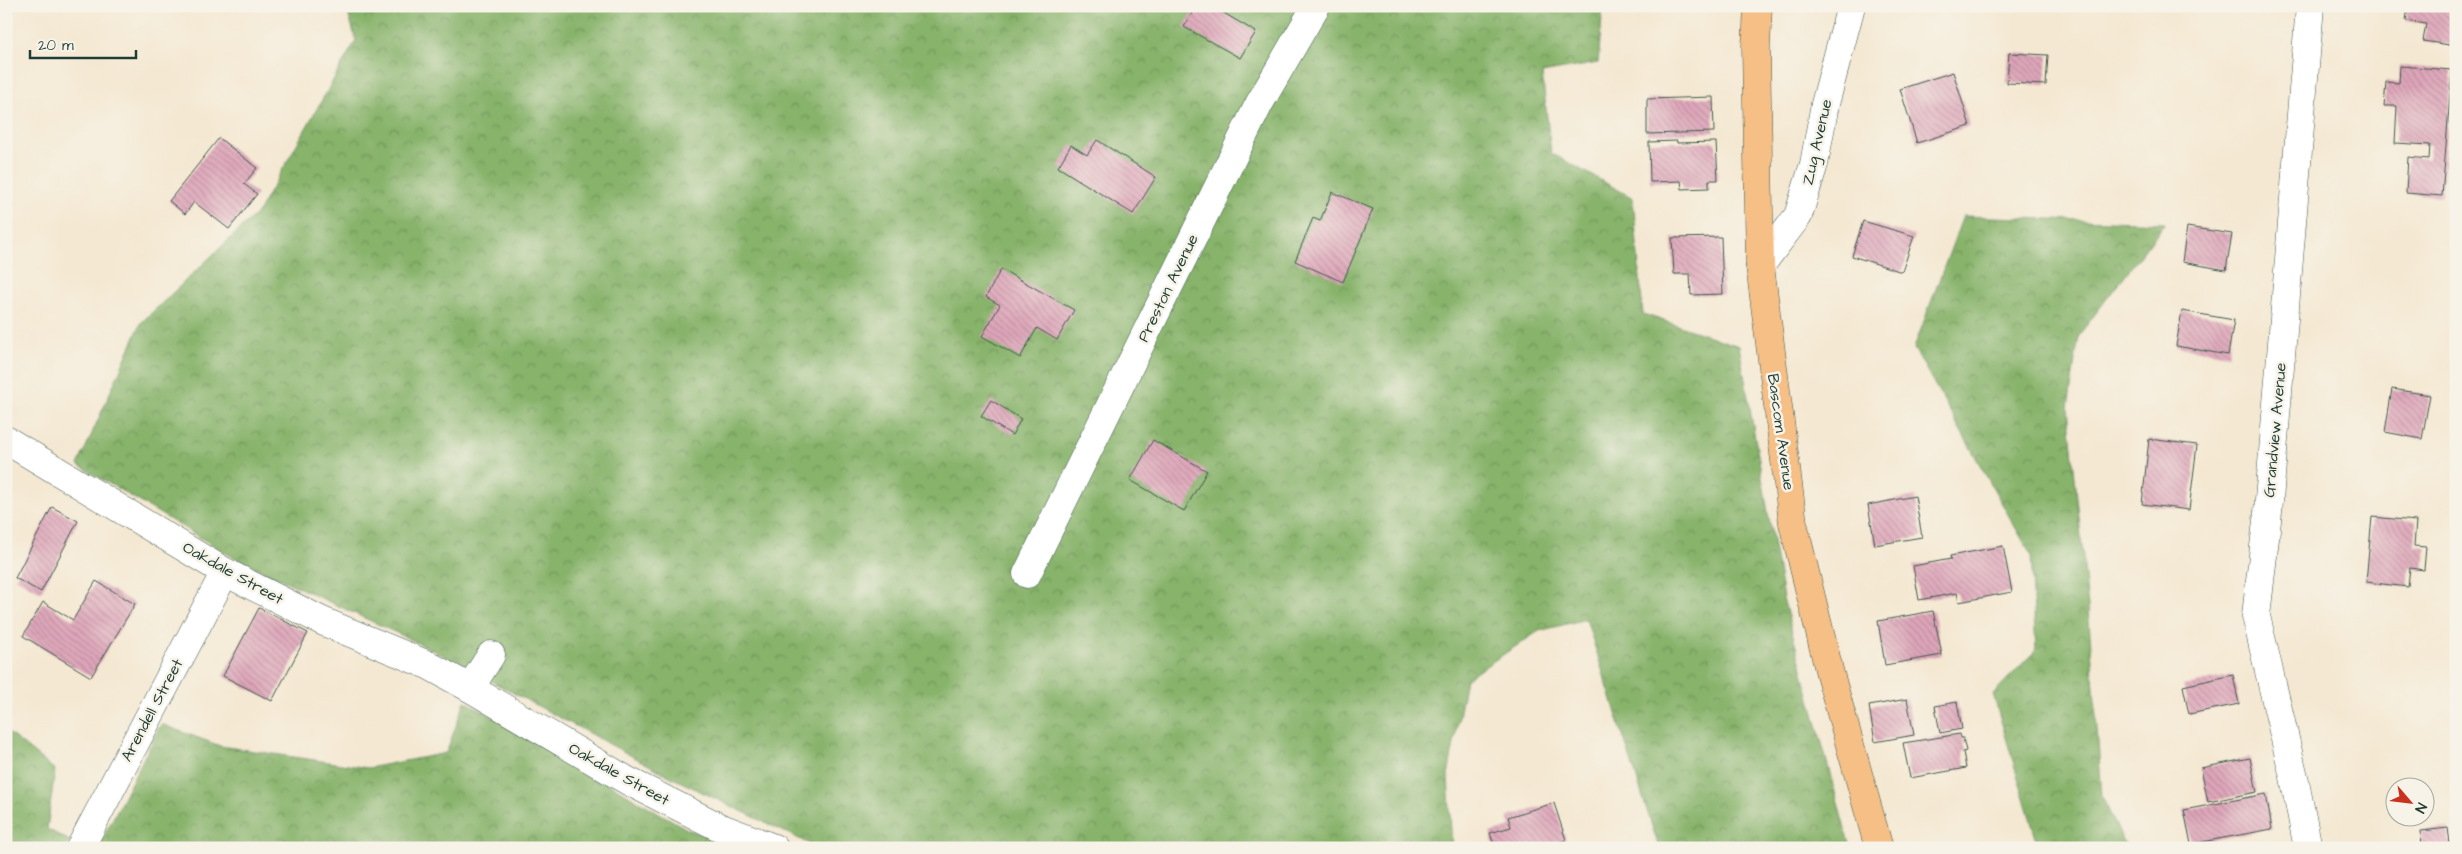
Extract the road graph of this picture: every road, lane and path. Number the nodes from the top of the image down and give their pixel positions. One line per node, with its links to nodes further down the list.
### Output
1 (1316, 6): 8 (street, Preston Avenue)
2 (1758, 6): 5 (main road, Bascom Avenue)
3 (1851, 6): 5 (street, Zug Avenue)
4 (2310, 6): 14 (street, Grandview Avenue)
5 (1760, 266): 13 (main road, Bascom Avenue)
6 (6, 440): 7 (street, Oakdale Street)
7 (225, 572): 10 (street, Oakdale Street); 11 (street, Arendell Street)
8 (1027, 574)
9 (491, 655): 10 (street)
10 (470, 688): 12 (street, Oakdale Street)
11 (80, 848)
12 (774, 848)
13 (1879, 848)
14 (2308, 848)

